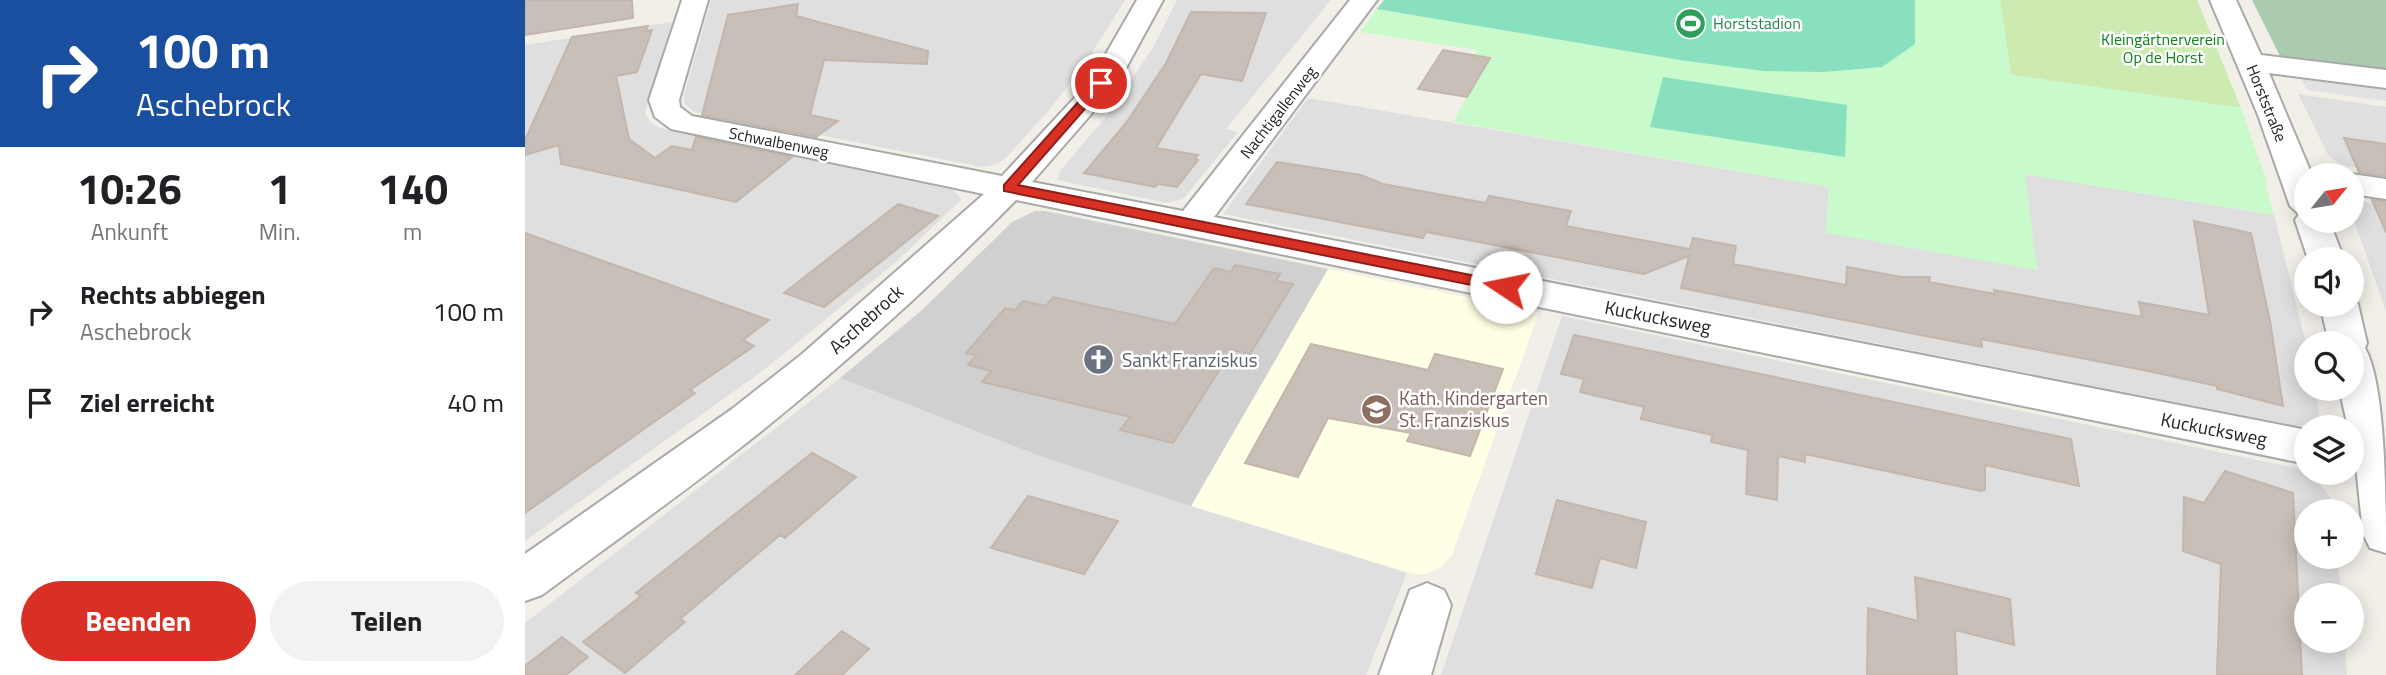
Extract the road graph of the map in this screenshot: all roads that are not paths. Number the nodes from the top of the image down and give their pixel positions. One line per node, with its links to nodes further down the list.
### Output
1 (695, 0): 9 (street, Schwalbenweg)
2 (1150, 0): 9 (street, Aschebrock)
3 (1364, 0): 11 (street, Nachtigallenweg)
4 (2223, 0): 5 (street, Horststraße)
5 (2250, 62): 6 (street); 7 (street, Horststraße)
6 (2386, 79)
7 (2295, 163)
8 (2364, 186): 10 (street)
9 (1009, 188): 11 (street, Kuckucksweg); 16 (street, Aschebrock)
10 (2386, 189)
11 (1191, 224): 13 (street, Kuckucksweg)
12 (2357, 401): 14 (street)
13 (2294, 444)
14 (2365, 462): 15 (street)
15 (2386, 534)
16 (525, 580)
17 (1427, 605): 18 (street)
18 (1405, 675)

